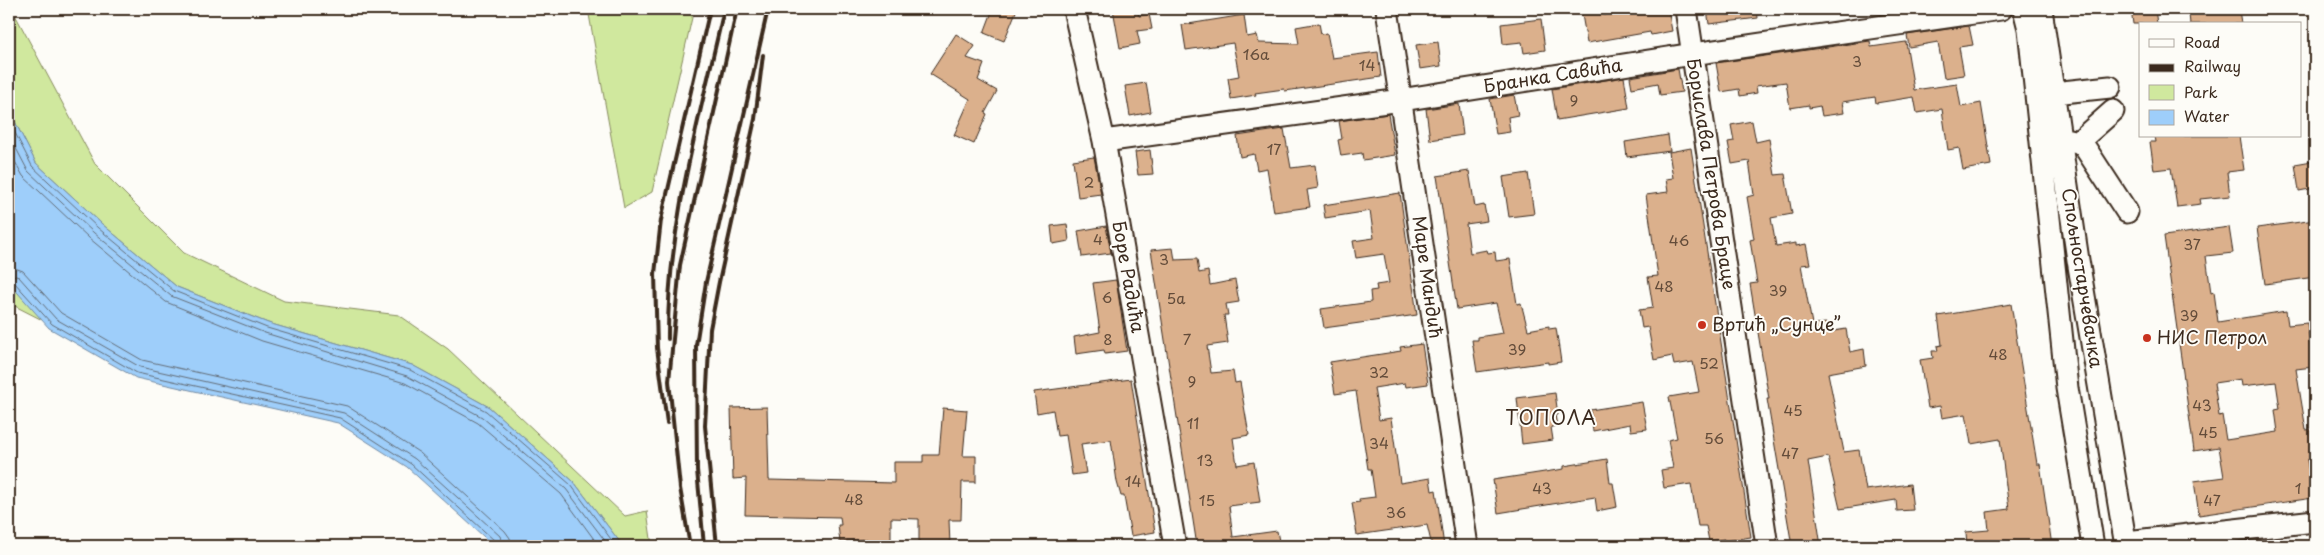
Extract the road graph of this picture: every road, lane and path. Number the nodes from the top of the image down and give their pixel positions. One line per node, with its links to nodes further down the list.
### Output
1 (1074, 9): 13 (street, Боре Радића)
2 (1387, 9): 10 (street, Маре Мандић)
3 (1686, 9): 7 (street, Борислава Петрова Браце)
4 (2001, 9): 7 (street, Бранка Савића)
5 (2024, 9): 20 (street, Спољностарчевачка)
6 (2041, 9): 9 (street, Спољностарчевачка)
7 (1693, 54): 10 (street, Бранка Савића); 19 (street, Борислава Петрова Браце)
8 (2110, 87): 9 (street)
9 (2053, 93): 12 (street, Спољностарчевачка)
10 (1401, 100): 13 (street, Бранка Савића); 18 (street, Маре Мандић)
11 (2113, 111): 12 (street)
12 (2069, 140): 14 (street); 16 (street, Спољностарчевачка)
13 (1104, 141): 17 (street, Боре Радића)
14 (2127, 212)
15 (2315, 521): 16 (street)
16 (2126, 544)
17 (1174, 546)
18 (1467, 546)
19 (1767, 546)
20 (2094, 546)

